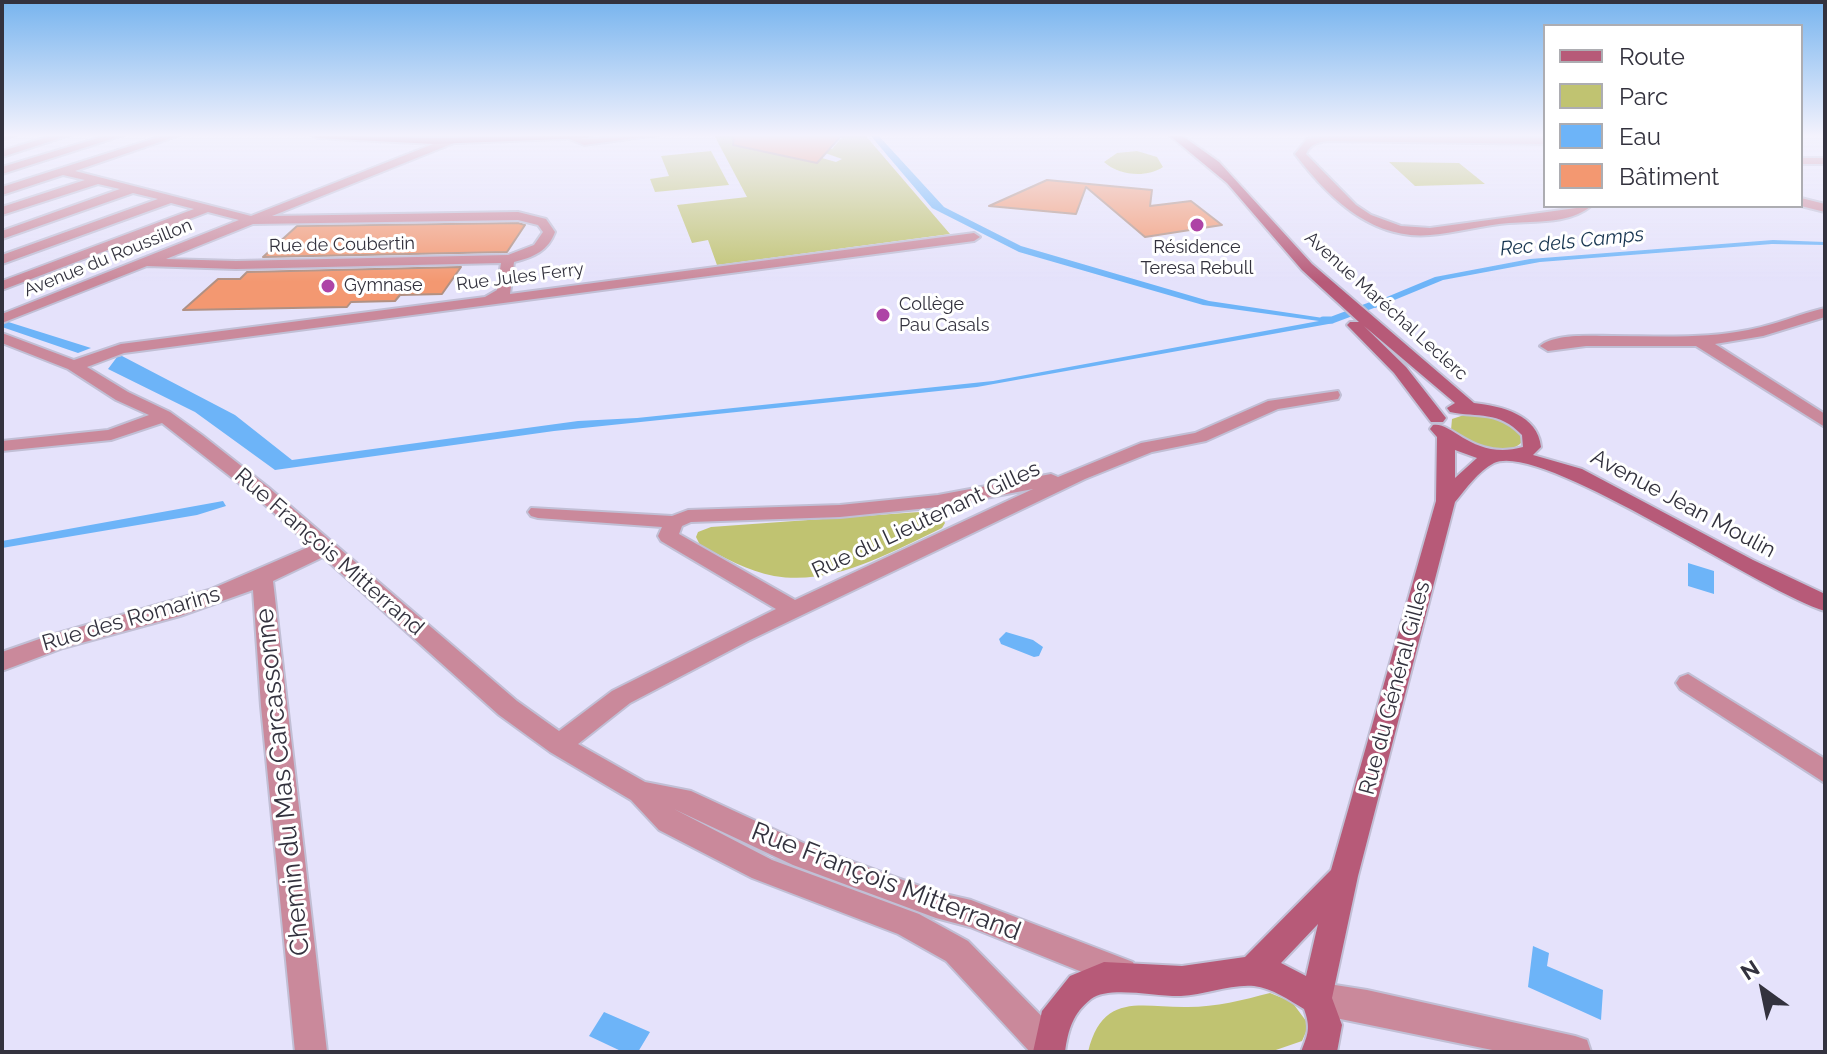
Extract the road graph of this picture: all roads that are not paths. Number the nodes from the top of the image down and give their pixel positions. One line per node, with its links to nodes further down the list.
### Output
1 (22, 184): 9 (street)
2 (84, 184): 15 (street)
3 (114, 184): 8 (street)
4 (342, 184): 16 (street, Avenue du Roussillon)
5 (1222, 184): 27 (main road, Avenue Maréchal Leclerc)
6 (1238, 184): 27 (main road, Avenue Maréchal Leclerc)
7 (1329, 184): 13 (street)
8 (133, 189): 10 (street); 17 (street)
9 (2, 191)
10 (170, 199): 12 (street); 19 (street)
11 (1803, 202): 14 (street)
12 (207, 208): 16 (street); 20 (street)
13 (1580, 208)
14 (1825, 208)
15 (2, 211)
16 (253, 220): 21 (street, Rue de Coubertin); 23 (street, Avenue du Roussillon)
17 (2, 236): 19 (street)
18 (974, 237): 26 (street, Rue Jules Ferry)
19 (36, 248): 20 (street); 22 (street)
20 (74, 258): 24 (street); 25 (street)
21 (508, 259): 23 (street, Rue de Coubertin); 26 (street)
22 (2, 260)
23 (145, 262): 24 (street, Avenue du Roussillon)
24 (121, 272): 29 (street, Avenue du Roussillon)
25 (2, 286)
26 (488, 301): 34 (street, Rue Jules Ferry)
27 (1339, 303): 30 (main road, Avenue Maréchal Leclerc)
28 (1825, 312): 32 (street)
29 (2, 319)
30 (1367, 327): 36 (main road, Avenue Maréchal Leclerc); 38 (main road, Avenue Maréchal Leclerc)
31 (2, 338): 34 (street, Rue François Mitterrand)
32 (1699, 341): 33 (street); 39 (street)
33 (1548, 346)
34 (74, 366): 37 (street, Rue François Mitterrand)
35 (1332, 395): 44 (street, Rue du Lieutenant Gilles)
36 (1469, 407): 38 (main road); 42 (main road)
37 (164, 416): 41 (street); 48 (street, Rue François Mitterrand)
38 (1437, 418): 40 (main road, Avenue Maréchal Leclerc)
39 (1825, 422)
40 (1446, 437): 43 (main road); 45 (main road, Rue du Général Gilles)
41 (2, 446)
42 (1524, 451): 43 (main road); 50 (main road, Avenue Jean Moulin); 51 (main road, Avenue Jean Moulin)
43 (1492, 456): 45 (main road, Rue du Général Gilles)
44 (1078, 475): 47 (street, Rue du Lieutenant Gilles); 52 (street, Rue du Lieutenant Gilles)
45 (1446, 501): 58 (main road, Rue du Général Gilles)
46 (538, 512): 47 (street, Rue du Lieutenant Gilles)
47 (674, 522): 52 (street)
48 (323, 548): 49 (street, Chemin du Mas Carcassonne); 55 (street, Rue François Mitterrand)
49 (262, 580): 53 (street, Rue des Romarins); 63 (street, Chemin du Mas Carcassonne)
50 (1825, 590)
51 (1825, 603)
52 (794, 609): 55 (street, Rue du Lieutenant Gilles)
53 (2, 662)
54 (1688, 683): 56 (street)
55 (559, 745): 57 (street, Rue François Mitterrand)
56 (1825, 772)
57 (640, 792): 60 (street, Rue François Mitterrand); 62 (street, Rue François Mitterrand)
58 (1344, 876): 59 (main road, Rue du Général Gilles); 61 (main road, Rue du Général Gilles)
59 (1253, 971): 60 (main road); 61 (main road)
60 (1131, 976): 62 (main road)
61 (1316, 998): 64 (main road); 65 (street)
62 (1049, 1050)
63 (311, 1052)
64 (1317, 1052)
65 (1575, 1052)

